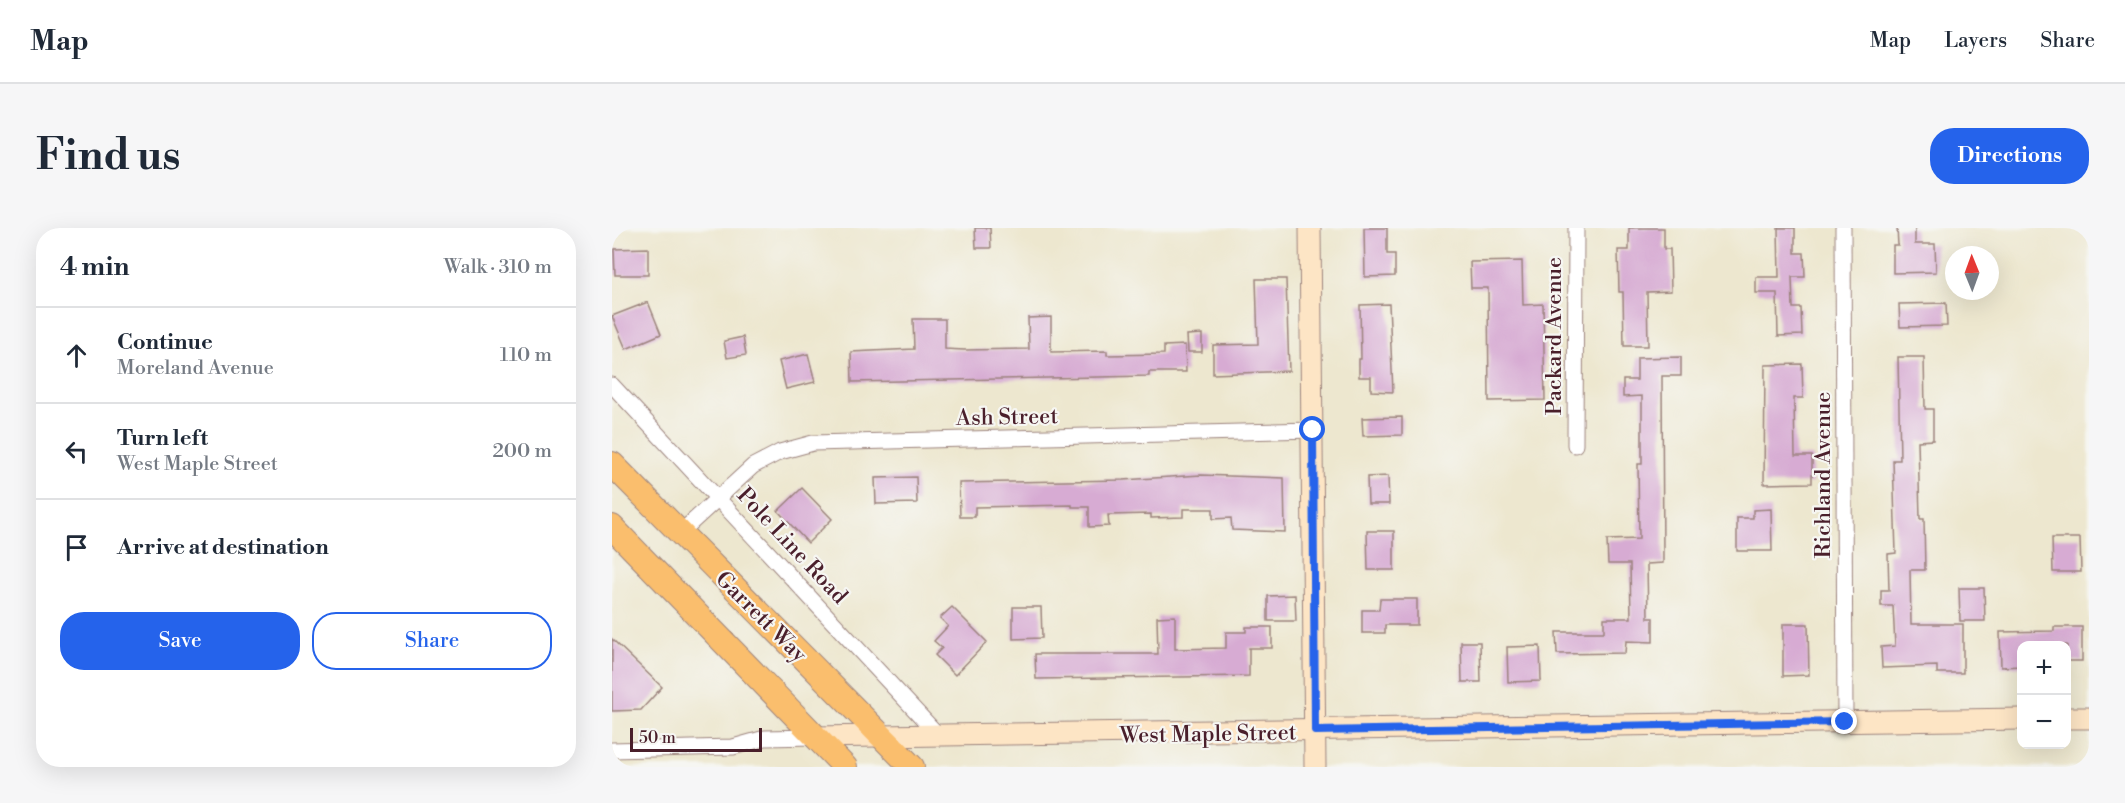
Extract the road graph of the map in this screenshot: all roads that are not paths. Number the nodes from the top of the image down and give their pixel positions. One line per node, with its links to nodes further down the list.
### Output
1 (1310, 228): 5 (street)
2 (1575, 228): 6 (street, Packard Avenue)
3 (1843, 228): 14 (street, Richland Avenue)
4 (612, 385): 8 (street, Pole Line Road)
5 (1313, 430): 8 (street, Ash Street); 15 (street)
6 (1575, 445)
7 (612, 464): 10 (main road, Garrett Way)
8 (719, 498): 10 (street, Ash Street); 18 (street, Pole Line Road)
9 (612, 527): 16 (main road, Garrett Way)
10 (680, 533): 17 (main road, Garrett Way)
11 (2071, 718): 12 (street)
12 (2089, 718)
13 (2017, 719): 14 (street, West Maple Street)
14 (1845, 722): 15 (street, West Maple Street)
15 (1315, 731): 18 (street, West Maple Street); 22 (street)
16 (814, 737): 17 (street, West Maple Street); 19 (street, West Maple Street); 20 (main road, Garrett Way)
17 (882, 737): 18 (street, West Maple Street); 21 (main road, Garrett Way)
18 (940, 737)
19 (612, 750)
20 (845, 767)
21 (912, 767)
22 (1316, 767)

